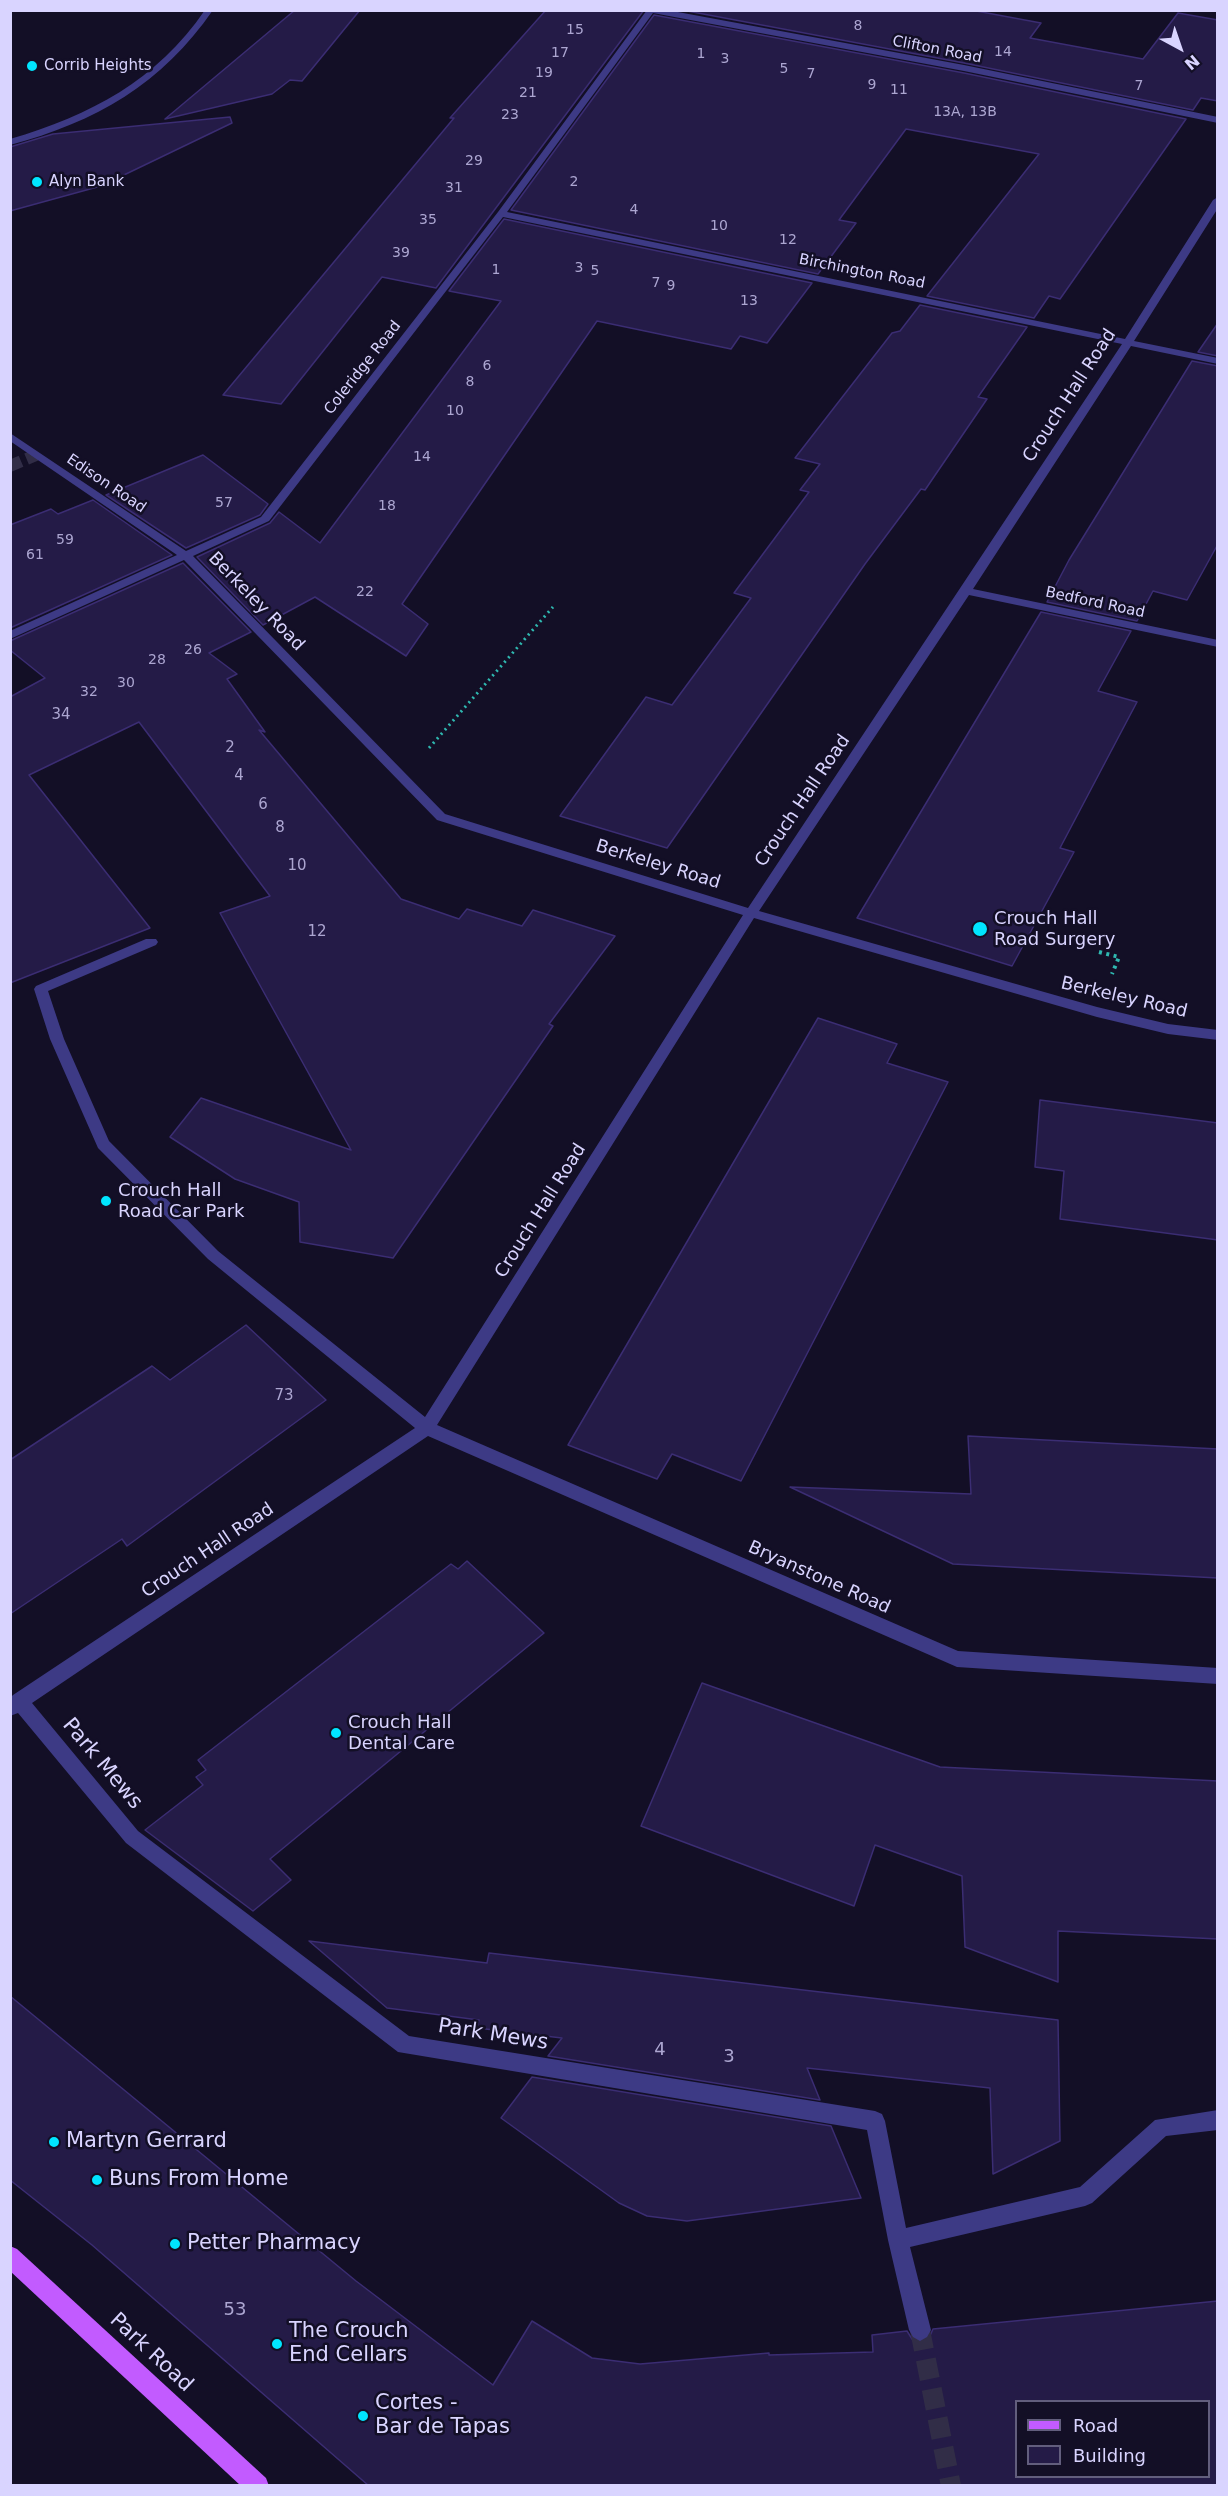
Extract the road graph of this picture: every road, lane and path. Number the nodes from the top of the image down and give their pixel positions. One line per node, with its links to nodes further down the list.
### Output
1 (209, 10): 4 (street)
2 (651, 10): 3 (street, Clifton Road); 6 (street, Coleridge Road)
3 (1218, 120)
4 (10, 142)
5 (1218, 200): 7 (street, Crouch Hall Road)
6 (501, 214): 7 (street, Birchington Road); 10 (street, Coleridge Road)
7 (1129, 341): 8 (street, Birchington Road); 11 (street, Crouch Hall Road)
8 (1218, 361)
9 (10, 436): 10 (street, Edison Road)
10 (186, 556): 13 (street, Coleridge Road); 15 (street, Berkeley Road)
11 (966, 591): 14 (street, Bedford Road); 16 (street, Crouch Hall Road)
12 (553, 607): 15 (path)
13 (10, 636)
14 (1218, 644)
15 (391, 765): 16 (street, Berkeley Road)
16 (751, 913): 18 (street, Berkeley Road); 19 (street, Crouch Hall Road)
17 (151, 942): 19 (street)
18 (1218, 1035)
19 (427, 1428): 20 (street, Bryanstone Road); 21 (street, Crouch Hall Road)
20 (1218, 1676)
21 (15, 1705): 23 (street, Park Mews)
22 (1218, 2120): 23 (street)
23 (898, 2240): 25 (street, Park Mews)
24 (10, 2256): 26 (main road, Park Road)
25 (920, 2330)
26 (258, 2486)

